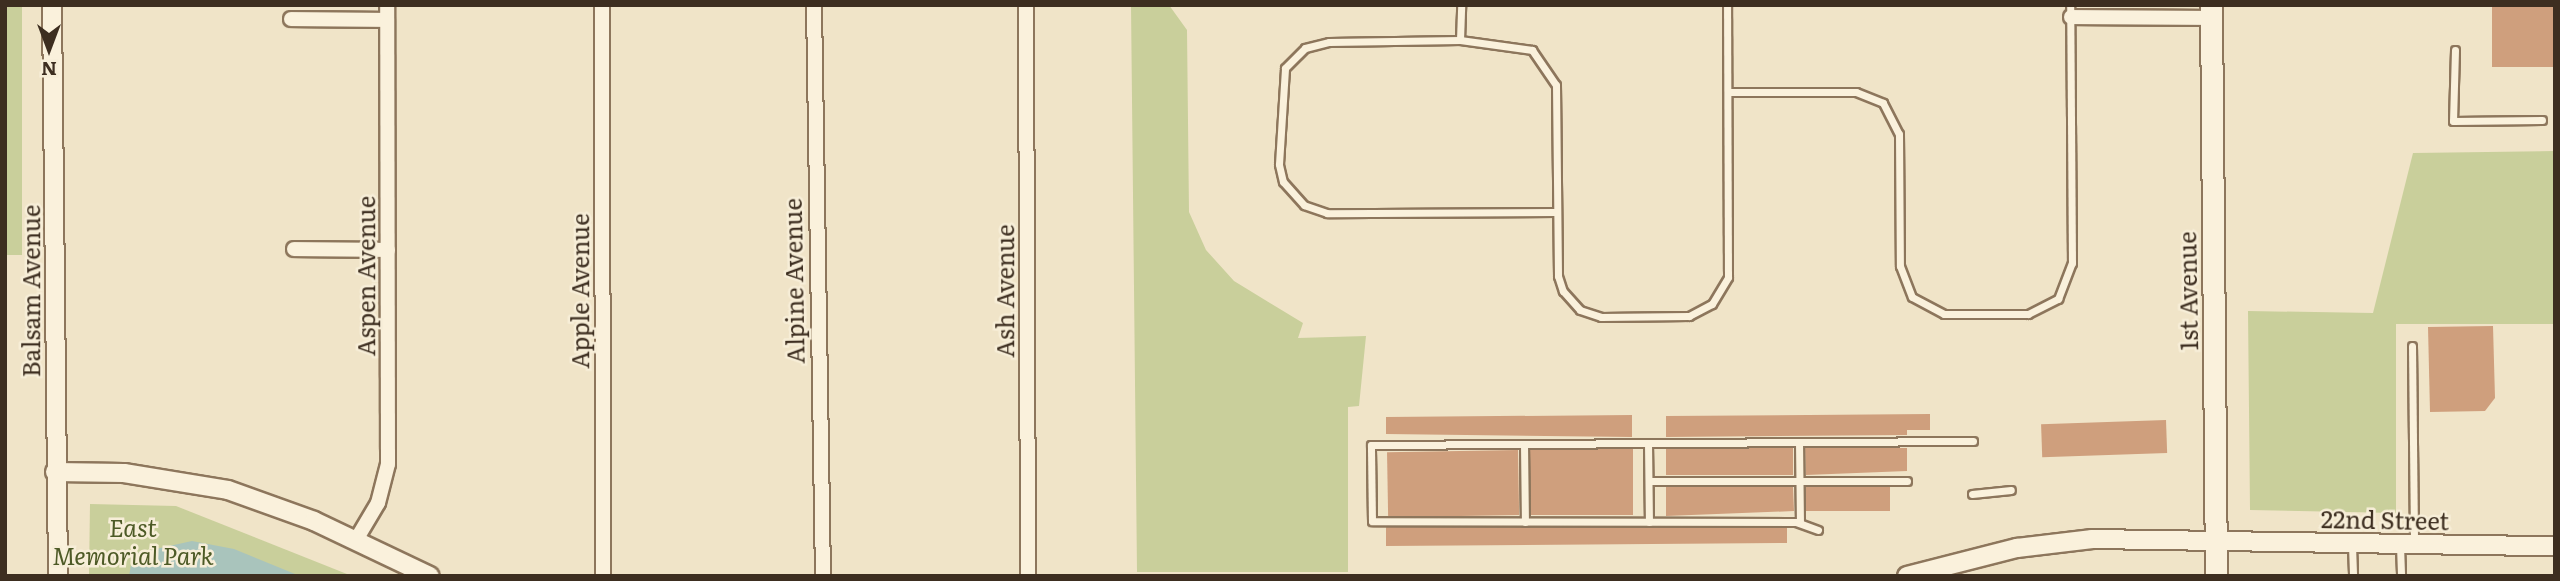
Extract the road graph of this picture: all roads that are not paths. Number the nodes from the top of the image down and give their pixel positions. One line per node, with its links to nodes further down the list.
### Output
1 (52, 5): 23 (street, Balsam Avenue)
2 (602, 5): 40 (street, Apple Avenue)
3 (814, 5): 41 (street, Alpine Avenue)
4 (1026, 5): 42 (street, Ash Avenue)
5 (1461, 5): 11 (lane)
6 (1727, 5): 13 (lane)
7 (2071, 11): 8 (street); 13 (lane)
8 (2211, 12): 34 (main road, 1st Avenue)
9 (387, 13): 10 (street); 17 (street, Aspen Avenue)
10 (291, 19)
11 (1460, 40): 15 (lane); 15 (lane)
12 (2455, 50): 14 (lane)
13 (1728, 92): 15 (lane)
14 (2542, 120)
15 (1556, 212)
16 (294, 249): 17 (street)
17 (388, 250): 33 (street, Aspen Avenue)
18 (2412, 346): 36 (lane)
19 (1972, 441): 20 (lane)
20 (1799, 442): 21 (lane); 25 (lane)
21 (1648, 443): 22 (lane); 24 (lane)
22 (1524, 444): 29 (lane); 29 (lane)
23 (55, 472): 33 (street); 38 (street, Balsam Avenue)
24 (1649, 481): 25 (lane); 30 (lane)
25 (1800, 481): 26 (lane); 31 (lane)
26 (1907, 481)
27 (2011, 490): 28 (lane)
28 (1972, 494)
29 (1525, 522): 30 (lane)
30 (1649, 522): 31 (lane)
31 (1800, 523): 32 (lane)
32 (1818, 530)
33 (356, 540): 39 (street)
34 (2216, 541): 35 (street, 22nd Street); 43 (street, 22nd Street); 44 (main road, 1st Avenue)
35 (2352, 543): 36 (street, 22nd Street); 45 (lane)
36 (2407, 544): 37 (street, 22nd Street); 46 (lane)
37 (2555, 546)
38 (58, 576)
39 (430, 576)
40 (603, 576)
41 (823, 576)
42 (1028, 576)
43 (1907, 576)
44 (2216, 576)
45 (2353, 576)
46 (2401, 576)

